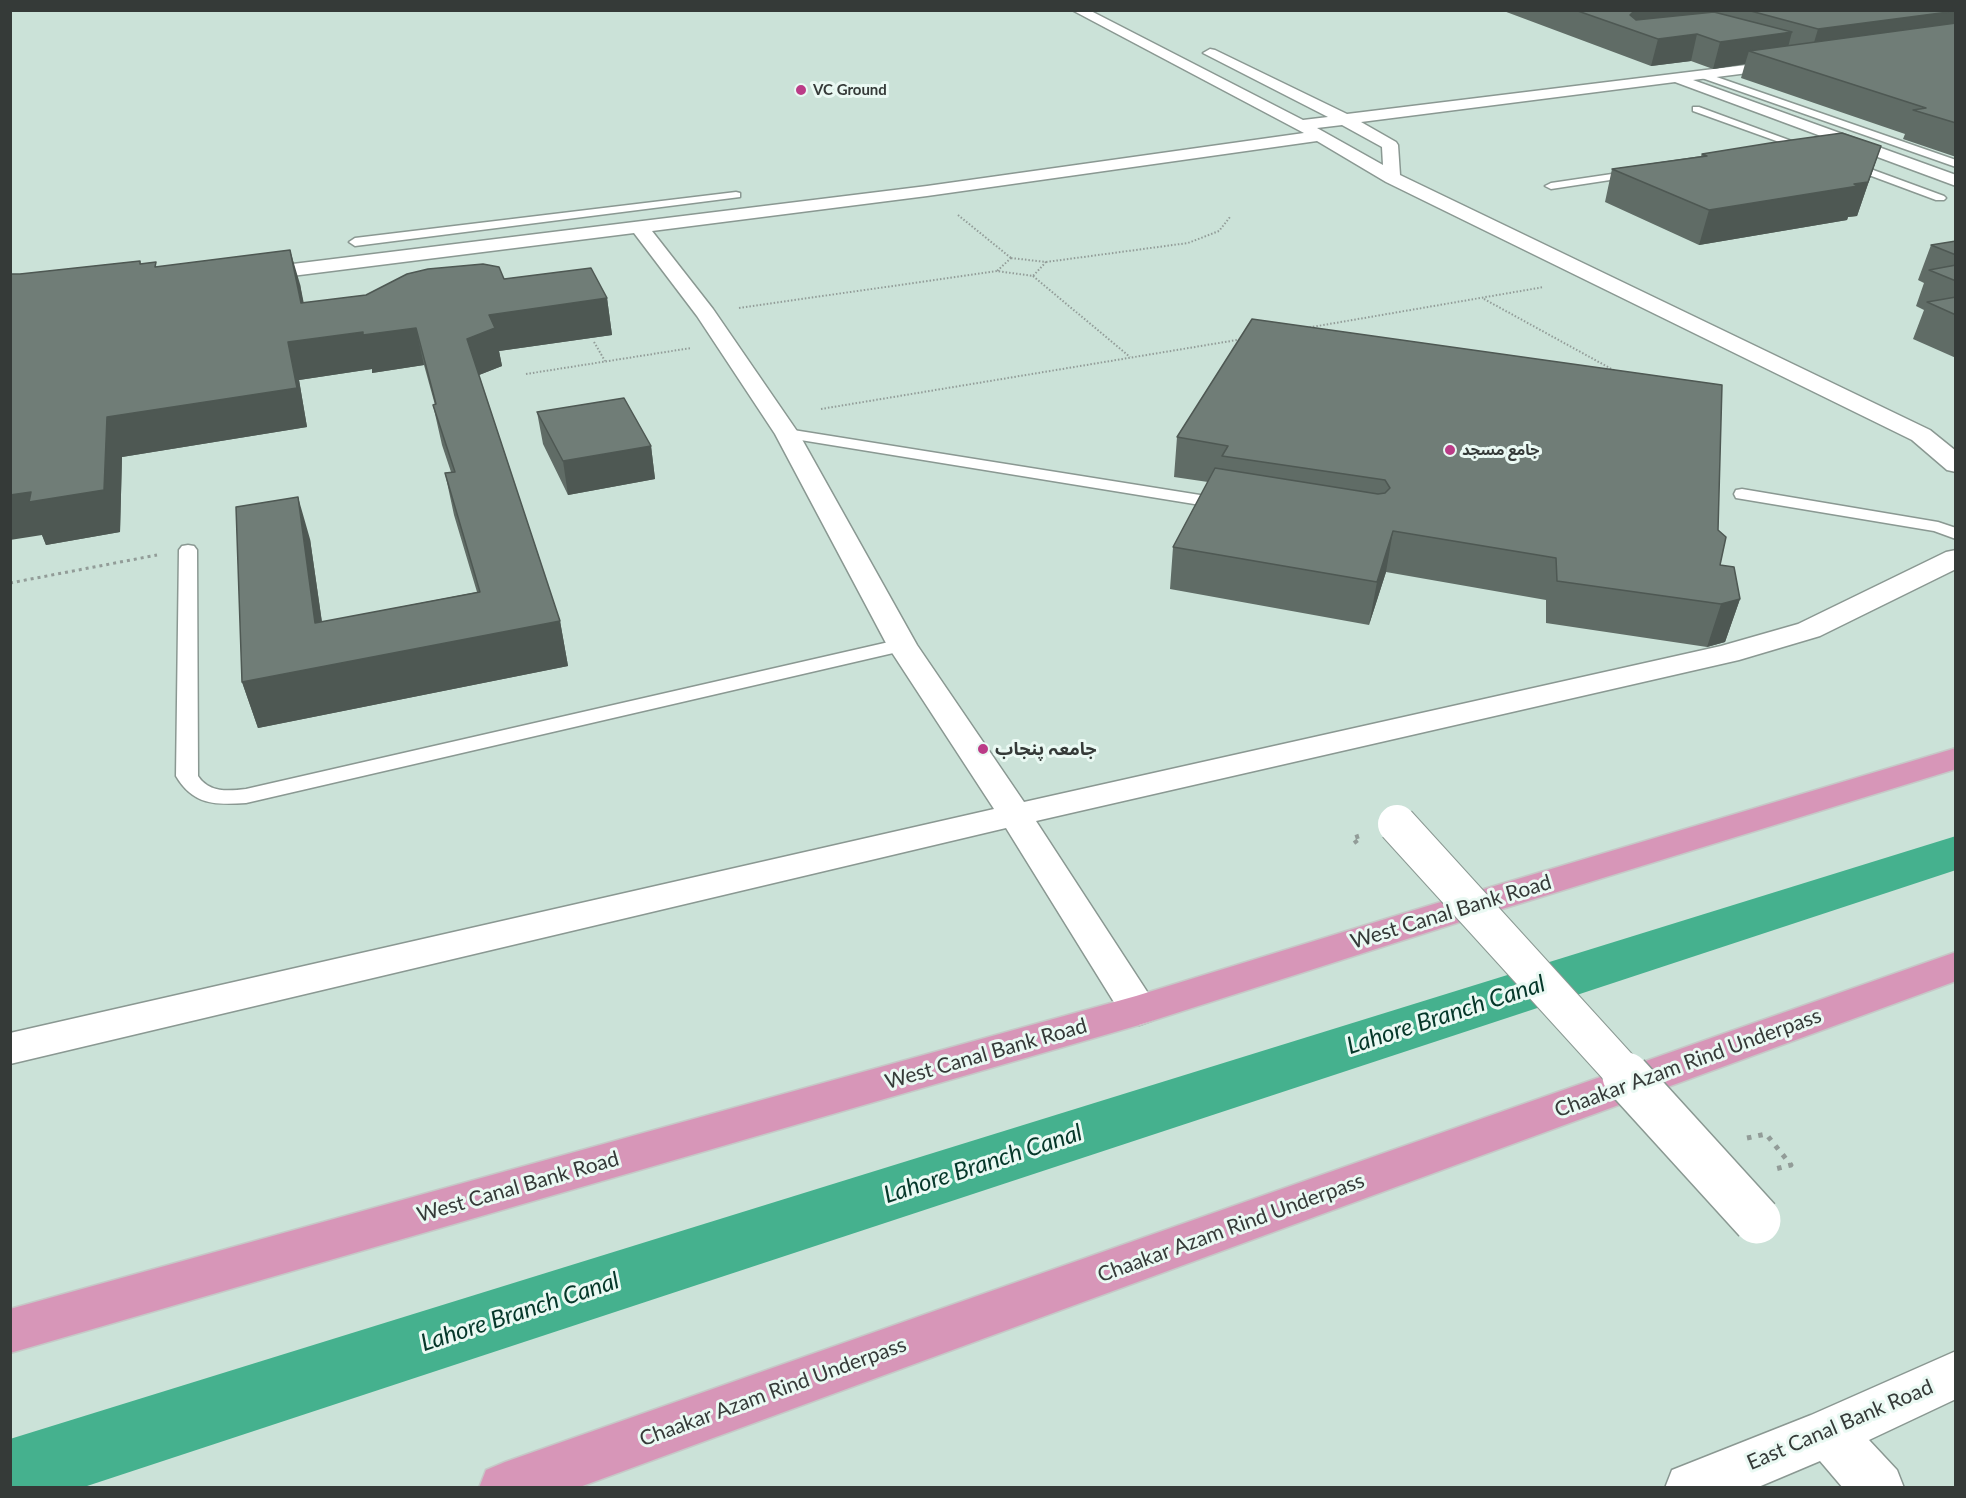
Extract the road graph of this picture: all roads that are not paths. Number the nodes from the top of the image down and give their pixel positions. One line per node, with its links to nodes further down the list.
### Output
1 (1078, 10): 8 (street)
2 (1198, 47): 7 (street)
3 (1799, 63): 4 (street)
4 (1705, 76): 5 (street); 15 (lane)
5 (1676, 80): 7 (street); 10 (street)
6 (1696, 109): 11 (lane)
7 (1346, 120): 8 (street); 17 (street)
8 (1300, 124): 9 (street)
9 (1318, 136): 17 (street); 23 (street)
10 (1847, 142): 11 (lane); 18 (street)
11 (1806, 148): 12 (lane); 13 (lane)
12 (1783, 152)
13 (1817, 153)
14 (1840, 161): 21 (lane)
15 (1956, 164)
16 (1656, 171): 19 (lane)
17 (1392, 178): 28 (street)
18 (1956, 181)
19 (1551, 186)
20 (736, 195): 22 (lane)
21 (1940, 198)
22 (530, 220): 24 (lane); 25 (lane)
23 (640, 228): 24 (street); 27 (street)
24 (546, 239): 26 (street)
25 (355, 242)
26 (230, 278)
27 (782, 425): 32 (lane); 36 (street)
28 (1956, 465)
29 (1956, 476): 30 (street)
30 (1956, 481)
31 (1742, 494): 33 (lane)
32 (1244, 507)
33 (1956, 534)
34 (188, 550): 36 (lane)
35 (1956, 558): 38 (street)
36 (902, 645): 38 (street)
37 (1956, 758): 41 (highway, West Canal Bank Road)
38 (1015, 815): 41 (street); 42 (street)
39 (1397, 824): 43 (street, bridge)
40 (1956, 966): 47 (highway, Chaakar Azam Rind Underpass)
41 (1139, 1010): 44 (highway, West Canal Bank Road)
42 (10, 1049)
43 (1757, 1220)
44 (10, 1331)
45 (1956, 1374): 46 (street, East Canal Bank Road)
46 (1829, 1432): 48 (street, East Canal Bank Road); 49 (street)
47 (505, 1488)
48 (1691, 1488)
49 (1878, 1488)

